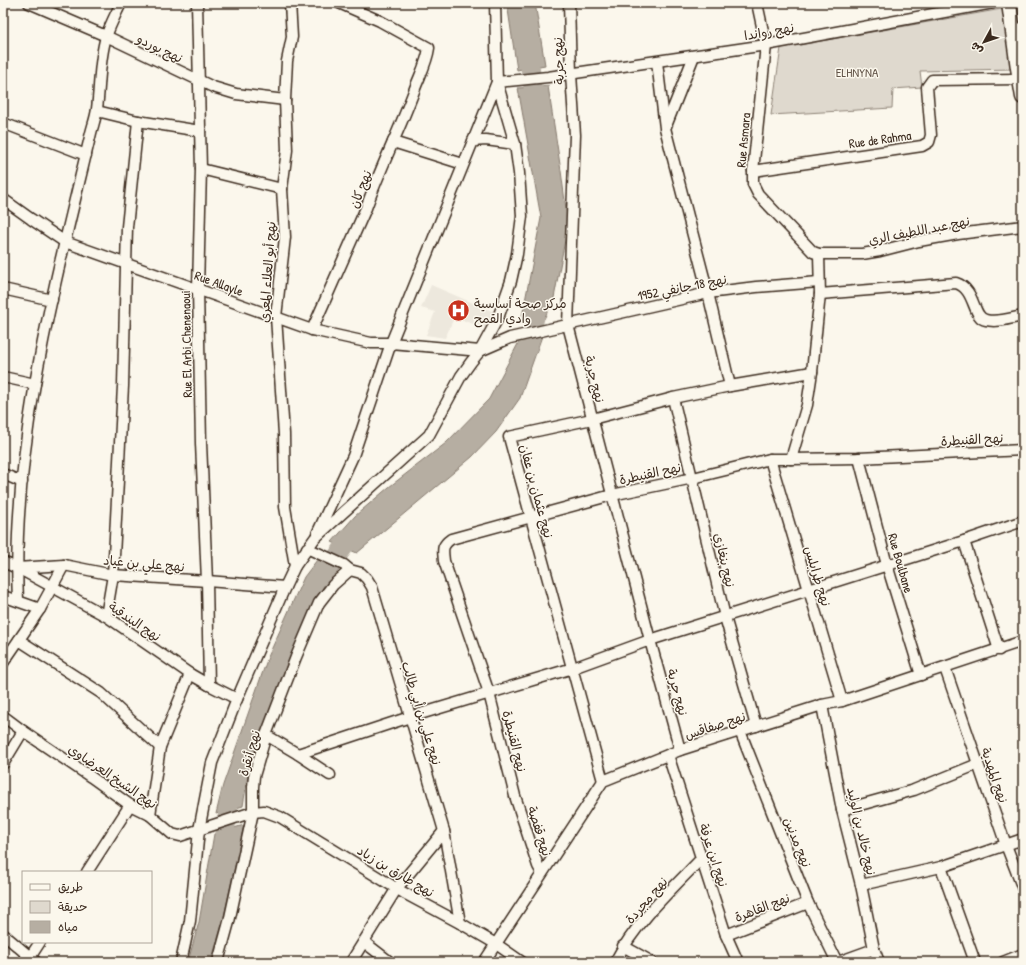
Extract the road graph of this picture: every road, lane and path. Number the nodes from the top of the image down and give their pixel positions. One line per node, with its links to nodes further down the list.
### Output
1 (29, 3): 12 (street, نهج بوردو)
2 (121, 3): 12 (street)
3 (197, 3): 19 (street, Rue El Arbi Chenenaoui)
4 (339, 3): 29 (street, نهج كان)
5 (495, 3): 20 (street)
6 (569, 3): 18 (street, نهج جربة)
7 (757, 3): 13 (street, Rue Asmara)
8 (993, 3): 13 (street, نهج رواندا)
9 (1009, 3): 14 (main road)
10 (289, 4): 22 (street, نهج أبو العلاء المعري)
11 (1023, 28): 14 (street)
12 (106, 36): 19 (street, نهج بوردو); 23 (street)
13 (766, 45): 15 (street, نهج رواندا); 34 (street, Rue Asmara)
14 (1015, 46): 17 (main road)
15 (694, 56): 16 (street, نهج رواندا); 26 (street)
16 (656, 62): 18 (street, نهج رواندا); 26 (street)
17 (1020, 73): 21 (main road); 34 (street, Rue de Rahma)
18 (571, 74): 20 (street, نهج رواندا); 49 (street, نهج جربة)
19 (200, 81): 22 (street, نهج بوردو); 27 (street, Rue El Arbi Chenenaoui)
20 (497, 82): 28 (street); 30 (street)
21 (1023, 97)
22 (285, 100): 35 (street, نهج أبو العلاء المعري)
23 (97, 111): 24 (street); 31 (street)
24 (138, 121): 27 (street); 40 (street)
25 (3, 122): 31 (street)
26 (665, 128): 44 (street)
27 (200, 131): 33 (street, Rue El Arbi Chenenaoui)
28 (473, 141): 30 (street); 32 (street)
29 (393, 142): 32 (street); 51 (street, نهج كان)
30 (515, 144): 53 (street)
31 (86, 155): 38 (street)
32 (463, 164): 52 (street)
33 (201, 169): 35 (street); 43 (street, Rue El Arbi Chenenaoui)
34 (753, 171): 39 (street, Rue Asmara)
35 (282, 189): 47 (street, نهج أبو العلاء المعري)
36 (3, 199): 38 (street, Rue Allayle)
37 (1023, 226): 39 (street, نهج عبد اللطيف الري)
38 (65, 242): 40 (street, Rue Allayle); 46 (street)
39 (819, 254): 41 (street)
40 (126, 263): 43 (street, Rue Allayle); 79 (street)
41 (819, 282): 44 (street, نهج 18 جانفي 1952); 45 (street)
42 (3, 288): 46 (street)
43 (198, 289): 47 (street, Rue Allayle); 80 (street, Rue El Arbi Chenenaoui)
44 (708, 293): 49 (street, نهج 18 جانفي 1952); 57 (street)
45 (820, 294): 48 (street); 54 (street)
46 (52, 300): 56 (street)
47 (276, 316): 51 (street, Rue Allayle); 76 (street, نهج أبو العلاء المعري)
48 (1023, 316)
49 (568, 325): 50 (street, نهج 18 جانفي 1952); 59 (street, نهج جربة)
50 (551, 328): 53 (street, Rue Allayle)
51 (312, 330): 52 (street, Rue Allayle)
52 (391, 343): 53 (street, Rue Allayle); 70 (street)
53 (480, 351): 70 (street)
54 (812, 372): 57 (street, نهج عثمان بن عفان); 63 (street)
55 (3, 377): 56 (street)
56 (35, 384): 66 (street)
57 (730, 386): 58 (street, نهج عثمان بن عفان)
58 (674, 398): 59 (street, نهج عثمان بن عفان); 65 (street, نهج بنغازي)
59 (592, 419): 67 (street, نهج جربة); 68 (street, نهج عثمان بن عفان)
60 (1023, 450): 62 (street, نهح القنيطرة)
61 (770, 458): 63 (street, نهح القنيطرة); 65 (street, نهح القنيطرة); 83 (street, نهج طرابلس)
62 (859, 458): 63 (street, نهح القنيطرة); 75 (street, Rue Boulbane)
63 (791, 460)
64 (3, 474): 66 (street)
65 (693, 478): 67 (street, نهح القنيطرة); 88 (street, نهج بنغازي)
66 (22, 482): 78 (street)
67 (612, 495): 68 (street, نهح القنيطرة); 90 (street, نهج جربة)
68 (530, 517): 94 (street, نهج عثمان بن عفان); 99 (street, نهح القنيطرة)
69 (1023, 521): 71 (street)
70 (316, 538): 72 (street)
71 (964, 541): 75 (street); 92 (street)
72 (311, 550): 76 (street); 77 (street, نهج علي بن أبي طالب)
73 (3, 562): 78 (street, نهج علي بن عياد)
74 (64, 565): 78 (street, نهج علي بن عياد); 79 (street, نهج علي بن عياد); 81 (street)
75 (887, 565): 83 (street); 97 (street, Rue Boulbane)
76 (295, 566): 82 (street)
77 (347, 567): 104 (street, نهج علي بن أبي طالب); 108 (street, نهج أنقرة)
78 (17, 568): 81 (street, نهج البندقية); 85 (street)
79 (113, 575): 80 (street, نهج علي بن عياد); 87 (street)
80 (207, 581): 82 (street, نهج علي بن عياد); 98 (street, Rue El Arbi Chenenaoui)
81 (53, 587): 86 (street); 87 (street, نهج البندقية)
82 (285, 587): 100 (street)
83 (808, 590): 88 (street); 101 (street, نهج طرابلس)
84 (3, 596): 85 (street)
85 (18, 601): 86 (street)
86 (40, 609): 89 (street)
87 (106, 616): 96 (street, نهج البندقية)
88 (725, 617): 90 (street); 105 (street, نهج بنغازي)
89 (19, 640): 93 (street); 109 (street)
90 (650, 640): 94 (street); 110 (street, نهج جربة)
91 (1023, 642): 92 (street, نهج صفاقس)
92 (999, 650): 95 (street, نهج صفاقس)
93 (3, 663)
94 (573, 668): 99 (street); 116 (street, نهج عثمان بن عفان)
95 (945, 668): 97 (street, نهج صفاقس); 114 (street, نهج المهدية)
96 (190, 674): 98 (street, نهج البندقية); 109 (street)
97 (921, 675): 101 (street, نهج صفاقس)
98 (209, 685): 100 (street, نهج البندقية)
99 (489, 693): 104 (street); 117 (street, نهج القنيطرة)
100 (237, 698): 122 (street)
101 (842, 701): 102 (street, نهج صفاقس)
102 (822, 705): 105 (street, نهج صفاقس); 119 (street, نهج خالد بن الوليد)
103 (3, 716): 107 (street, نهج الشيخ العرضاوي)
104 (410, 716): 111 (street); 123 (street, نهج علي بن أبي طالب)
105 (756, 726): 106 (street, نهج صفاقس)
106 (740, 730): 110 (street, نهج صفاقس); 133 (street, نهج مدنين)
107 (23, 731): 113 (street); 118 (street, نهج الشيخ العرضاوي)
108 (266, 736): 111 (street); 120 (street, نهج أنقرة)
109 (160, 747): 121 (street)
110 (680, 750): 112 (street, نهج صفاقس)
111 (298, 754): 115 (street)
112 (668, 755): 116 (street, نهج صفاقس); 126 (street, نهج ابن عرفة)
113 (3, 764)
114 (978, 764): 119 (street); 125 (street, نهج المهدية)
115 (330, 775)
116 (603, 781): 129 (street)
117 (515, 796): 129 (street, نهج قفصة)
118 (130, 804): 121 (street, نهج الشيخ العرضاوي); 128 (street)
119 (842, 810): 130 (street, نهج خالد بن الوليد)
120 (253, 812): 122 (street, نهج الشيخ العرضاوي); 131 (street, نهج طارق بن زياد); 145 (street, نهج أنقرة)
121 (150, 815): 122 (street, نهج الشيخ العرضاوي)
122 (199, 830): 144 (street)
123 (444, 831): 131 (street); 134 (street, نهج علي بن أبي طالب)
124 (1023, 839): 125 (street)
125 (1006, 845): 127 (street); 132 (street, نهج المهدية)
126 (701, 859): 136 (street, نهج ابن عرفة); 140 (street, نهج مجردة)
127 (940, 867): 130 (street); 155 (street)
128 (88, 871)
129 (542, 873): 139 (street)
130 (861, 885): 141 (street, نهج خالد بن الوليد)
131 (397, 888): 134 (street, نهج طارق بن زياد); 137 (street)
132 (1023, 889)
133 (808, 903): 136 (street, نهج القاهرة); 153 (street, نهج مدنين)
134 (460, 923): 139 (street, نهج طارق بن زياد)
135 (3, 934): 143 (street)
136 (726, 935): 152 (street, نهج ابن عرفة)
137 (364, 942): 146 (street); 147 (street)
138 (40, 943): 143 (street)
139 (496, 944): 148 (street); 149 (street, نهج طارق بن زياد)
140 (623, 946): 150 (street, نهج مجردة); 151 (street)
141 (874, 949): 153 (street); 154 (street, نهج خالد بن الوليد)
142 (1023, 954): 156 (street)
143 (31, 960)
144 (181, 962)
145 (218, 962)
146 (351, 962)
147 (390, 962)
148 (484, 962)
149 (522, 962)
150 (615, 962)
151 (652, 962)
152 (738, 962)
153 (837, 962)
154 (879, 962)
155 (975, 962)
156 (1004, 962)

